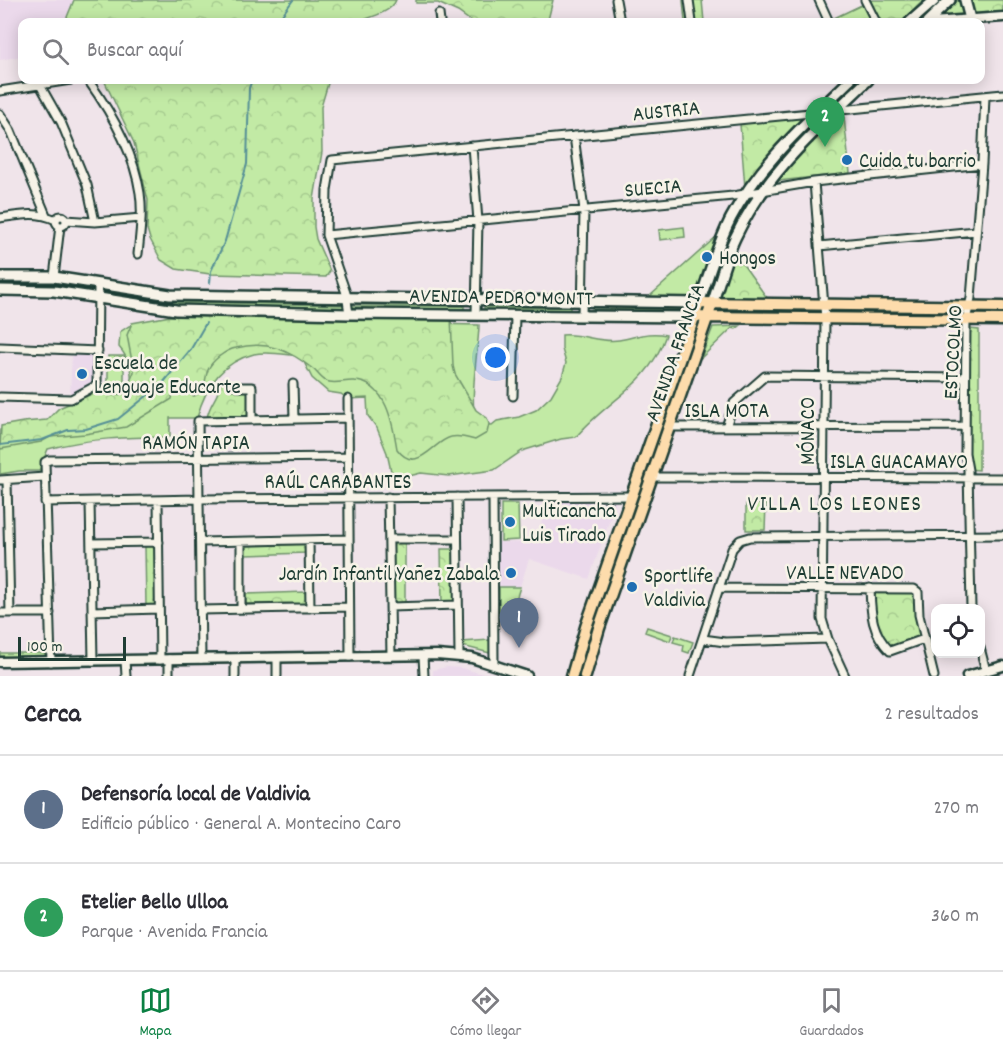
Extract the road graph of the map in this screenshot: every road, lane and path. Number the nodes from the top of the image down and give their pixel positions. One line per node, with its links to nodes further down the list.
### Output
1 (616, 0): 9 (street)
2 (689, 0): 10 (street)
3 (819, 0): 11 (street)
4 (865, 0): 12 (street)
5 (934, 0): 13 (main road)
6 (950, 0): 14 (main road)
7 (965, 0): 15 (main road)
8 (1003, 17): 16 (street)
9 (619, 18)
10 (691, 18)
11 (827, 18)
12 (874, 18)
13 (914, 18)
14 (931, 18)
15 (970, 18)
16 (985, 18)
17 (46, 84): 21 (street)
18 (91, 84): 39 (street)
19 (846, 84): 26 (main road, AVENIDA FRANCIA)
20 (864, 84): 25 (main road, AVENIDA FRANCIA)
21 (40, 85): 22 (street); 41 (street)
22 (0, 91)
23 (1003, 94): 24 (street, AUSTRIA)
24 (985, 97): 25 (street, AUSTRIA); 30 (street, ESTOCOLMO)
25 (836, 111): 26 (street, AUSTRIA); 32 (main road, AVENIDA FRANCIA)
26 (816, 113): 28 (street, AUSTRIA); 33 (main road, AVENIDA FRANCIA)
27 (0, 114): 34 (street)
28 (574, 136): 29 (street, AUSTRIA); 35 (street)
29 (472, 146): 40 (street); 44 (street, AUSTRIA)
30 (982, 164): 31 (street, SUECIA); 43 (street, ESTOCOLMO)
31 (814, 182): 32 (street, SUECIA); 45 (street, MÓNACO)
32 (764, 189): 33 (street, SUECIA); 56 (main road, AVENIDA FRANCIA)
33 (746, 192): 35 (street, SUECIA); 55 (main road, AVENIDA FRANCIA)
34 (38, 198): 36 (street); 37 (street)
35 (584, 210): 40 (street, SUECIA); 54 (street)
36 (30, 214): 37 (street); 38 (street)
37 (46, 215): 42 (street)
38 (0, 218)
39 (141, 218): 41 (street); 46 (street)
40 (478, 221): 44 (street, SUECIA); 53 (street)
41 (95, 222): 42 (street)
42 (58, 223): 48 (street)
43 (976, 231): 45 (street); 58 (street, ESTOCOLMO)
44 (326, 236): 52 (street)
45 (819, 246): 57 (street, MÓNACO)
46 (138, 254)
47 (0, 276): 48 (main road, AVENIDA PEDRO MONTT)
48 (54, 277): 49 (main road, AVENIDA PEDRO MONTT)
49 (98, 285): 51 (street); 52 (main road, AVENIDA PEDRO MONTT)
50 (0, 290): 51 (main road, AVENIDA PEDRO MONTT)
51 (98, 297): 60 (main road, AVENIDA PEDRO MONTT); 70 (street)
52 (347, 299): 53 (main road, AVENIDA PEDRO MONTT); 60 (street)
53 (476, 301): 54 (main road, AVENIDA PEDRO MONTT); 61 (street)
54 (582, 302): 55 (main road, AVENIDA PEDRO MONTT); 63 (street)
55 (699, 303): 56 (main road, AVENIDA PEDRO MONTT); 64 (main road, AVENIDA FRANCIA)
56 (712, 304): 57 (main road, AVENIDA PEDRO MONTT); 65 (main road, AVENIDA FRANCIA)
57 (824, 305): 58 (main road, AVENIDA PEDRO MONTT); 66 (street, MÓNACO)
58 (970, 307): 59 (main road, AVENIDA PEDRO MONTT); 67 (street, ESTOCOLMO)
59 (1003, 307)
60 (350, 314): 61 (main road, AVENIDA PEDRO MONTT)
61 (476, 315): 62 (main road, AVENIDA PEDRO MONTT)
62 (515, 315): 63 (main road, AVENIDA PEDRO MONTT); 75 (street)
63 (582, 316): 64 (main road, AVENIDA PEDRO MONTT)
64 (694, 317): 65 (main road, AVENIDA PEDRO MONTT); 78 (main road, AVENIDA FRANCIA)
65 (707, 317): 66 (main road, AVENIDA PEDRO MONTT); 82 (main road, AVENIDA FRANCIA)
66 (825, 319): 67 (main road, AVENIDA PEDRO MONTT); 71 (street, MÓNACO)
67 (966, 320): 68 (main road, AVENIDA PEDRO MONTT); 72 (street, ESTOCOLMO)
68 (1003, 320)
69 (0, 347): 70 (street)
70 (98, 351): 76 (street)
71 (824, 377): 72 (street); 84 (street); 85 (street, MÓNACO)
72 (965, 378): 83 (street, ESTOCOLMO)
73 (293, 384): 79 (street)
74 (239, 387): 81 (street)
75 (513, 396)
76 (0, 397)
77 (348, 399): 80 (street)
78 (660, 416): 82 (main road); 94 (main road, AVENIDA FRANCIA)
79 (294, 418): 80 (street); 81 (street)
80 (348, 418): 86 (street)
81 (252, 419): 87 (street)
82 (670, 423): 84 (street, ISLA MOTA); 89 (main road, AVENIDA FRANCIA)
83 (965, 426): 85 (street, ISLA MOTA); 91 (street, ESTOCOLMO)
84 (726, 427): 85 (street, ISLA MOTA)
85 (824, 427): 90 (street, MÓNACO)
86 (348, 457): 87 (street, RAMÓN TAPIA); 98 (street)
87 (199, 459): 88 (street, RAMÓN TAPIA); 99 (street)
88 (45, 477): 93 (street); 101 (street)
89 (652, 477): 90 (street, ISLA GUACAMAYO); 104 (main road, AVENIDA FRANCIA)
90 (823, 477): 91 (street, ISLA GUACAMAYO); 106 (street, MÓNACO)
91 (968, 478): 92 (street, ISLA GUACAMAYO); 107 (street, ESTOCOLMO)
92 (1003, 478)
93 (4, 480): 105 (street)
94 (632, 496): 97 (street, RAÚL CARABANTES); 103 (main road, AVENIDA FRANCIA)
95 (388, 497): 96 (street, RAÚL CARABANTES); 98 (street, RAÚL CARABANTES); 110 (street)
96 (457, 497): 97 (street, RAÚL CARABANTES); 111 (street)
97 (493, 497): 150 (street)
98 (348, 498): 99 (street, RAÚL CARABANTES); 109 (street)
99 (200, 499): 100 (street, RAÚL CARABANTES); 114 (street)
100 (158, 500): 102 (street, RAÚL CARABANTES); 113 (street)
101 (45, 502): 102 (street, RAÚL CARABANTES); 133 (street)
102 (90, 502): 116 (street)
103 (627, 511): 104 (main road); 159 (main road, AVENIDA FRANCIA)
104 (639, 514): 160 (main road, AVENIDA FRANCIA)
105 (4, 523): 118 (street)
106 (823, 536): 107 (street); 119 (street, MÓNACO); 120 (street)
107 (969, 536): 108 (street); 122 (street, ESTOCOLMO)
108 (1003, 536)
109 (349, 539): 112 (street); 124 (street)
110 (389, 539): 111 (street); 125 (street)
111 (457, 539): 123 (street)
112 (309, 540): 115 (street); 126 (street)
113 (159, 542): 116 (street); 127 (street)
114 (200, 542): 115 (street); 129 (street)
115 (241, 542): 128 (street)
116 (91, 543): 130 (street)
117 (0, 570): 118 (street)
118 (9, 570): 132 (street)
119 (823, 587): 120 (street, VALLE NEVADO); 121 (street, VALLE NEVADO); 135 (street, MÓNACO)
120 (720, 588): 134 (street)
121 (870, 588): 136 (street, VALLE NEVADO); 136 (street)
122 (971, 604)
123 (458, 605): 125 (street); 139 (street)
124 (349, 607): 126 (street); 140 (street)
125 (390, 607): 137 (street)
126 (310, 608): 128 (street)
127 (159, 609): 130 (street); 143 (street)
128 (241, 609): 129 (street)
129 (201, 610): 144 (street)
130 (92, 611): 147 (street)
131 (0, 613): 132 (street)
132 (10, 613): 133 (street)
133 (50, 613): 149 (street)
134 (703, 639): 135 (street); 161 (street)
135 (828, 639): 162 (street, MÓNACO)
136 (924, 639): 163 (street, VALLE NEVADO)
137 (391, 656): 138 (street); 140 (street)
138 (423, 656): 139 (street); 157 (street)
139 (459, 656): 150 (street)
140 (350, 657): 141 (street)
141 (277, 658): 145 (street); 156 (street)
142 (983, 658): 152 (street)
143 (164, 659): 144 (street); 146 (street); 154 (street)
144 (201, 659): 145 (street)
145 (235, 659): 155 (street)
146 (125, 660): 147 (street); 153 (street)
147 (93, 661): 149 (street)
148 (0, 662): 149 (street)
149 (51, 662)
150 (494, 664): 158 (street)
151 (1003, 666): 152 (street)
152 (986, 670): 164 (street)
153 (126, 676)
154 (169, 676)
155 (235, 676)
156 (277, 676)
157 (424, 676)
158 (527, 676)
159 (572, 676)
160 (585, 676)
161 (690, 676)
162 (845, 676)
163 (934, 676)
164 (967, 676)

